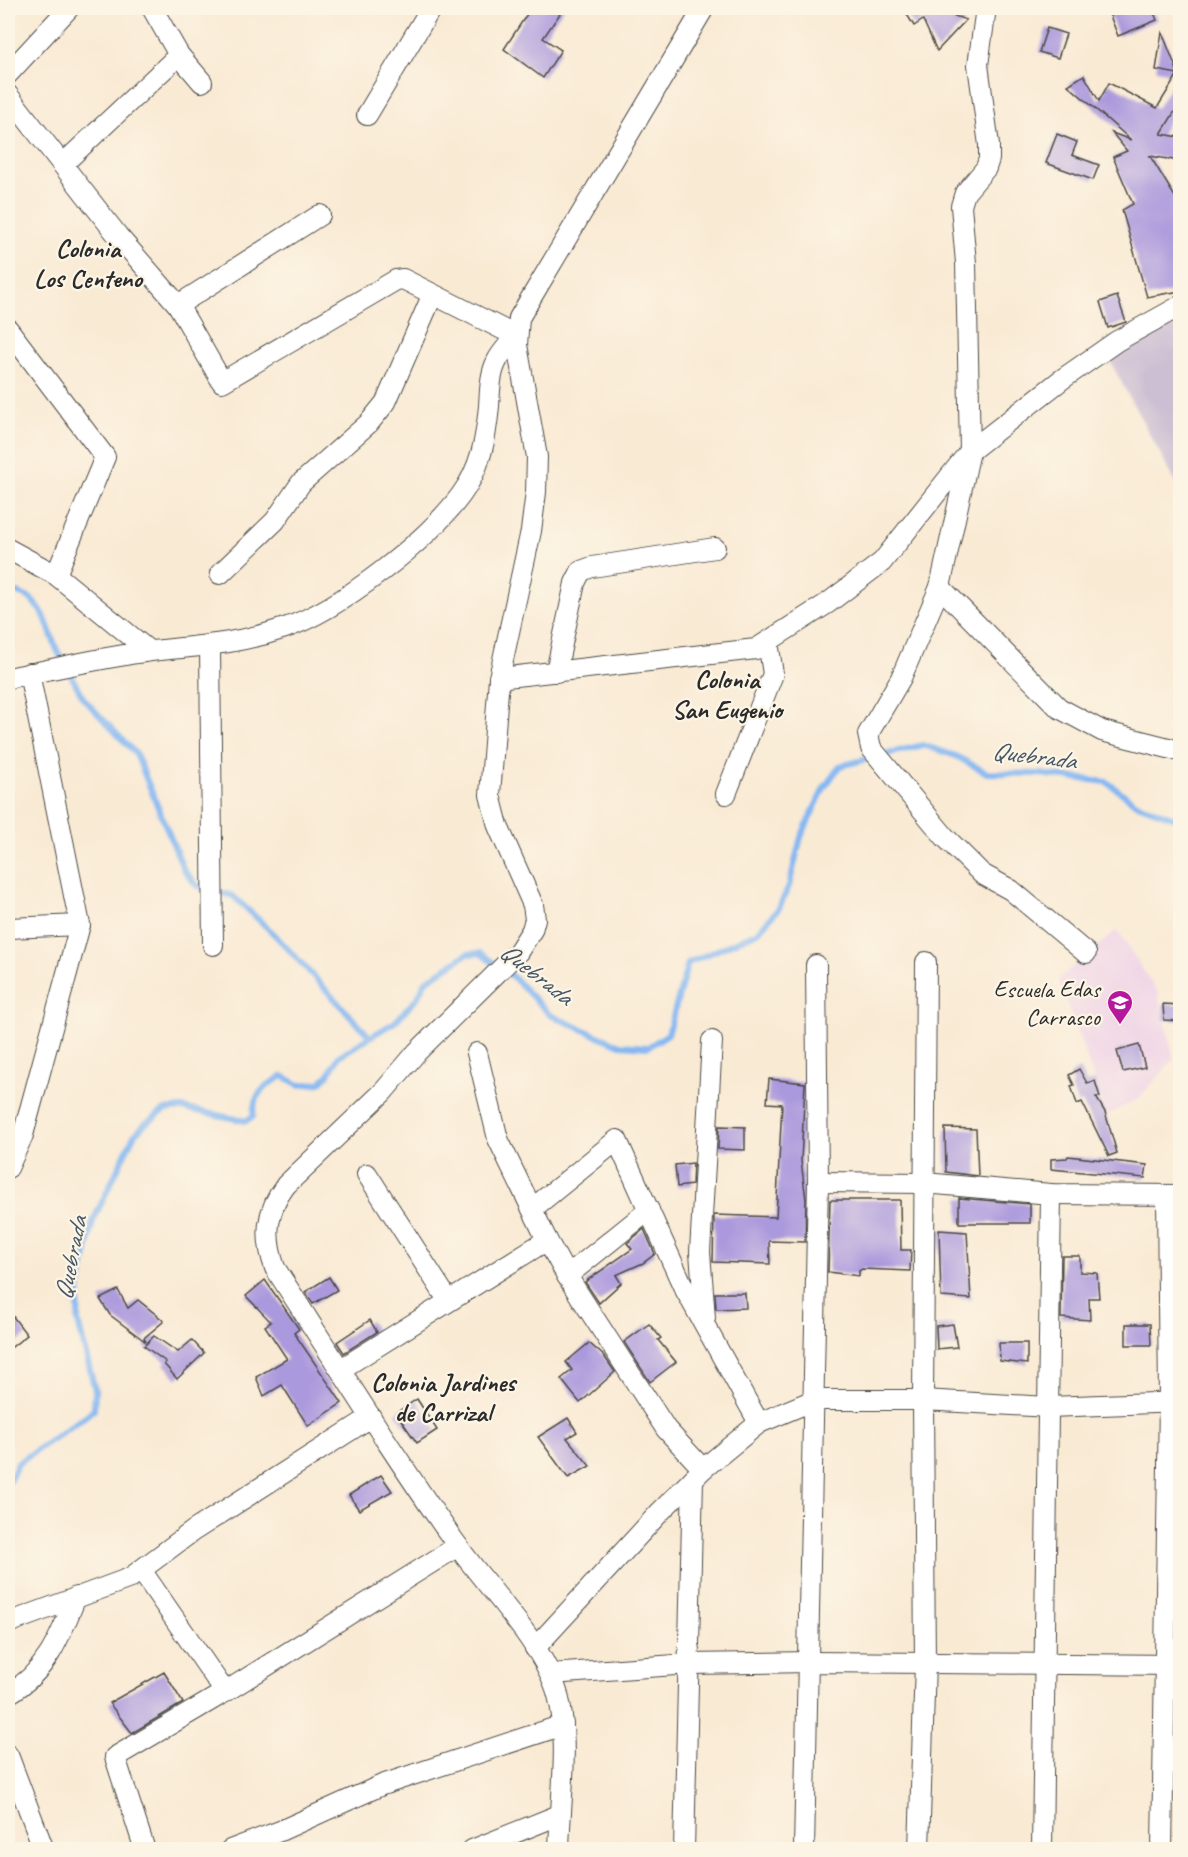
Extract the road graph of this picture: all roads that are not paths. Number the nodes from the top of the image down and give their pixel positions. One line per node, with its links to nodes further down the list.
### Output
1 (69, 8): 7 (street)
2 (152, 8): 6 (street)
3 (431, 8): 10 (street)
4 (704, 8): 17 (street)
5 (986, 8): 18 (street)
6 (179, 55): 8 (street); 11 (street)
7 (8, 74)
8 (202, 82)
9 (8, 95): 11 (street)
10 (367, 115)
11 (63, 164): 14 (street)
12 (320, 215): 14 (street)
13 (432, 296): 14 (street); 17 (street); 21 (street)
14 (178, 305)
15 (1180, 306): 18 (street)
16 (8, 330): 22 (street)
17 (516, 336): 25 (street); 30 (street)
18 (970, 452): 23 (street); 24 (street)
19 (715, 548): 28 (street)
20 (8, 549): 22 (street)
21 (220, 574)
22 (56, 575): 26 (street)
23 (940, 587): 31 (street); 36 (street)
24 (768, 642): 28 (street); 32 (street)
25 (210, 647): 26 (street); 35 (street)
26 (149, 651): 27 (street)
27 (36, 672): 29 (street); 33 (street)
28 (556, 672): 30 (street)
29 (8, 678)
30 (499, 678): 53 (street)
31 (1180, 752)
32 (726, 794)
33 (80, 925): 34 (street); 41 (street)
34 (8, 928)
35 (213, 945)
36 (1086, 954)
37 (926, 962): 44 (street)
38 (816, 965): 43 (street)
39 (712, 1041): 52 (street)
40 (477, 1053): 47 (street)
41 (8, 1168)
42 (367, 1174): 51 (street)
43 (818, 1182): 44 (street); 54 (street)
44 (924, 1182): 45 (street); 55 (street)
45 (1051, 1194): 46 (street); 57 (street)
46 (1174, 1195): 56 (street)
47 (532, 1209): 48 (street); 49 (street)
48 (649, 1210): 50 (street); 52 (street)
49 (547, 1240): 50 (street); 51 (street)
50 (567, 1276): 60 (street)
51 (448, 1300): 53 (street)
52 (705, 1327): 59 (street)
53 (341, 1369): 58 (street)
54 (814, 1400): 55 (street); 59 (street); 66 (street)
55 (923, 1400): 57 (street); 67 (street)
56 (1175, 1401): 57 (street); 70 (street)
57 (1049, 1407): 69 (street)
58 (371, 1418): 61 (street); 62 (street)
59 (759, 1423): 60 (street)
60 (698, 1474): 65 (street); 68 (street)
61 (458, 1546): 65 (street); 72 (street)
62 (141, 1570): 63 (street); 72 (street)
63 (76, 1597): 64 (street); 73 (street)
64 (8, 1623)
65 (535, 1648): 71 (street)
66 (809, 1662): 67 (street); 68 (street); 83 (street)
67 (925, 1663): 69 (street); 84 (street)
68 (689, 1664): 71 (street); 82 (street)
69 (1045, 1665): 70 (street); 85 (street)
70 (1172, 1665): 86 (street)
71 (550, 1674): 74 (street)
72 (225, 1692): 78 (street)
73 (8, 1694)
74 (563, 1725): 76 (street); 79 (street)
75 (8, 1755): 77 (street)
76 (560, 1815): 80 (street); 81 (street)
77 (44, 1850)
78 (145, 1850)
79 (230, 1850)
80 (472, 1850)
81 (559, 1850)
82 (684, 1850)
83 (804, 1850)
84 (919, 1850)
85 (1041, 1850)
86 (1162, 1850)

